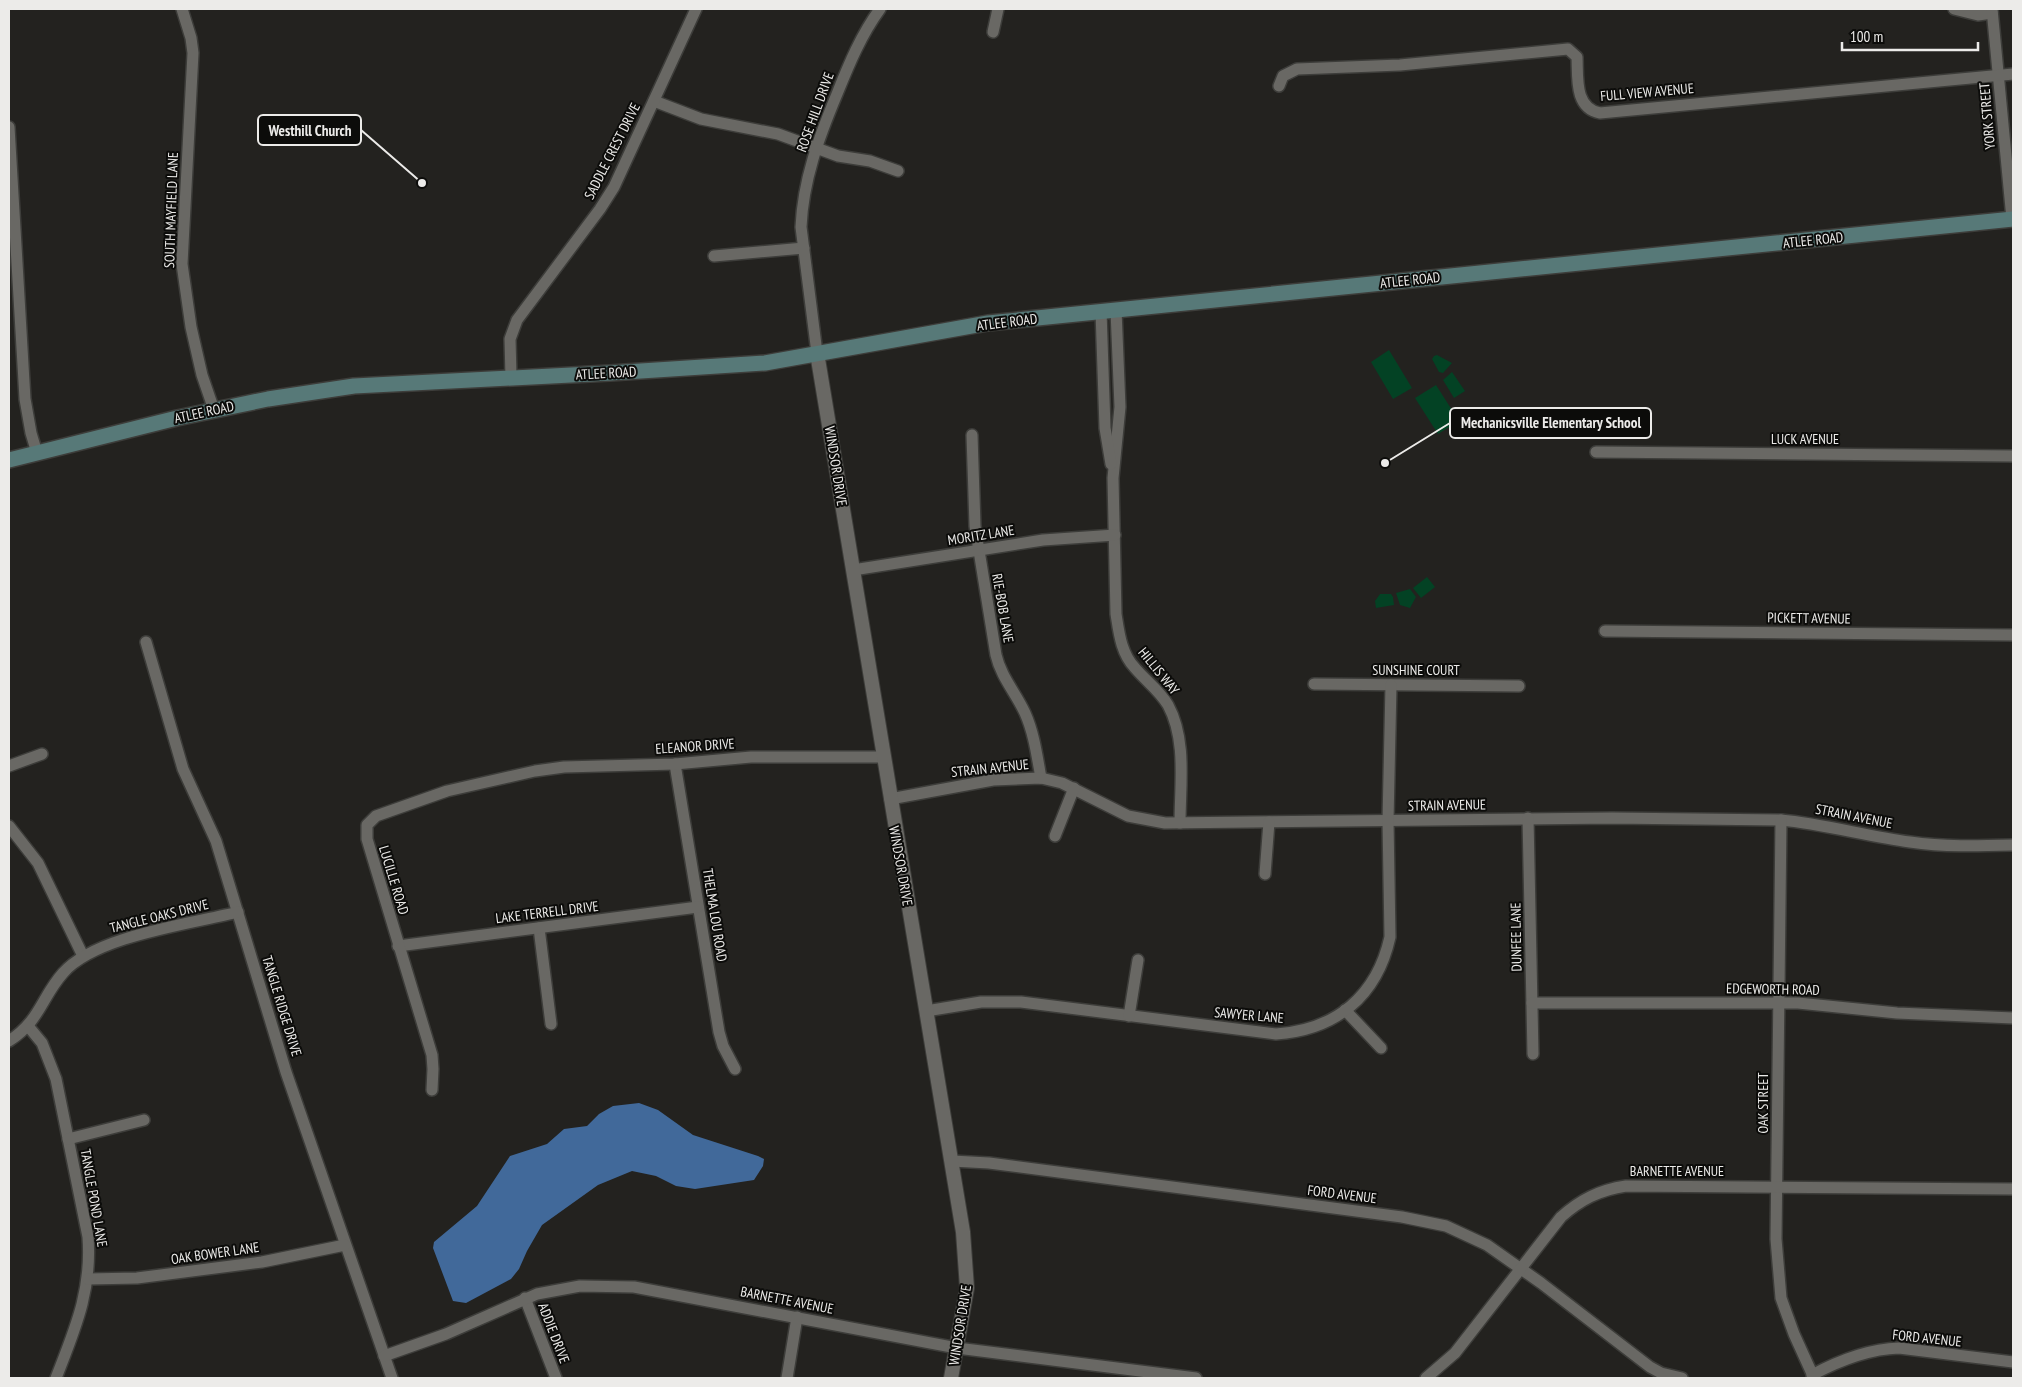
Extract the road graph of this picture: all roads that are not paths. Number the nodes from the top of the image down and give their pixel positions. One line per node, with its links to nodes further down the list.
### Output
1 (182, 9): 22 (street, SOUTH MAYFIELD LANE)
2 (696, 9): 11 (street, SADDLE CREST DRIVE)
3 (880, 9): 13 (street, ROSE HILL DRIVE)
4 (998, 9): 7 (street)
5 (1954, 9): 6 (street)
6 (1992, 11): 9 (street, YORK STREET)
7 (994, 32)
8 (2013, 74): 9 (street, FULL VIEW AVENUE)
9 (1998, 75): 10 (street, FULL VIEW AVENUE); 15 (street, YORK STREET)
10 (1279, 86)
11 (654, 101): 13 (street); 21 (street, SADDLE CREST DRIVE)
12 (9, 127): 25 (street)
13 (816, 147): 14 (street); 16 (street, ROSE HILL DRIVE)
14 (898, 171)
15 (2013, 219): 18 (main road, ATLEE ROAD)
16 (804, 248): 17 (street); 20 (street, ROSE HILL DRIVE)
17 (714, 256)
18 (1116, 310): 19 (main road, ATLEE ROAD); 28 (street, HILLIS WAY)
19 (1101, 312): 20 (main road, ATLEE ROAD); 28 (street, HILLIS WAY)
20 (817, 353): 21 (main road, ATLEE ROAD); 31 (street, WINDSOR DRIVE)
21 (510, 377): 22 (main road, ATLEE ROAD)
22 (214, 410): 25 (main road, ATLEE ROAD)
23 (972, 435): 30 (street, RIE-BOB LANE)
24 (1596, 452): 26 (street, LUCK AVENUE)
25 (37, 453): 27 (main road, ATLEE ROAD)
26 (2013, 456)
27 (9, 460)
28 (1113, 478): 29 (street, HILLIS WAY)
29 (1114, 535): 30 (street, MORITZ LANE); 50 (street, HILLIS WAY)
30 (978, 550): 31 (street, MORITZ LANE); 43 (street, RIE-BOB LANE)
31 (853, 570): 39 (street, WINDSOR DRIVE)
32 (1605, 631): 33 (street, PICKETT AVENUE)
33 (2013, 635)
34 (146, 642): 56 (street, TANGLE RIDGE DRIVE)
35 (1314, 684): 36 (street, SUNSHINE COURT)
36 (1391, 685): 37 (street, SUNSHINE COURT); 48 (street, SAWYER LANE)
37 (1519, 686)
38 (42, 754): 41 (street)
39 (884, 757): 40 (street, ELEANOR DRIVE); 45 (street, WINDSOR DRIVE)
40 (675, 764): 42 (street, ELEANOR DRIVE); 55 (street, THELMA LOU ROAD)
41 (9, 766)
42 (509, 776): 58 (street, LUCILLE ROAD)
43 (1041, 778): 44 (street, STRAIN AVENUE); 45 (street, STRAIN AVENUE)
44 (1074, 788): 50 (street, STRAIN AVENUE); 52 (street)
45 (890, 799): 64 (street, WINDSOR DRIVE)
46 (1528, 818): 47 (street, STRAIN AVENUE); 48 (street, STRAIN AVENUE); 61 (street, DUNFEE LANE)
47 (1781, 820): 53 (street, STRAIN AVENUE); 62 (street, OAK STREET)
48 (1388, 821): 49 (street, STRAIN AVENUE); 63 (street, SAWYER LANE)
49 (1269, 822): 50 (street, STRAIN AVENUE); 54 (street)
50 (1180, 823)
51 (9, 826): 59 (street)
52 (1055, 836)
53 (2013, 845)
54 (1265, 874)
55 (698, 907): 57 (street, LAKE TERRELL DRIVE); 72 (street, THELMA LOU ROAD)
56 (238, 912): 59 (street, TANGLE OAKS DRIVE); 79 (street, TANGLE RIDGE DRIVE)
57 (539, 928): 58 (street, LAKE TERRELL DRIVE); 67 (street)
58 (398, 946): 73 (street, LUCILLE ROAD)
59 (83, 956): 68 (street, TANGLE OAKS DRIVE)
60 (1138, 960): 65 (street)
61 (1532, 1003): 62 (street, EDGEWORTH ROAD); 71 (street, DUNFEE LANE)
62 (1779, 1004): 66 (street, EDGEWORTH ROAD); 77 (street, OAK STREET)
63 (1345, 1010): 65 (street, SAWYER LANE); 70 (street)
64 (926, 1011): 65 (street, SAWYER LANE); 76 (street, WINDSOR DRIVE)
65 (1129, 1016)
66 (2013, 1018)
67 (551, 1024)
68 (28, 1026): 69 (street, TANGLE OAKS DRIVE); 75 (street, TANGLE POND LANE)
69 (9, 1041)
70 (1381, 1048)
71 (1533, 1054)
72 (735, 1069)
73 (432, 1090)
74 (144, 1120): 75 (street)
75 (68, 1140): 81 (street, TANGLE POND LANE)
76 (952, 1161): 80 (street, FORD AVENUE); 84 (street, WINDSOR DRIVE)
77 (1777, 1186): 78 (street, BARNETTE AVENUE); 80 (street, BARNETTE AVENUE); 88 (street, OAK STREET)
78 (2013, 1189)
79 (346, 1245): 81 (street, OAK BOWER LANE); 85 (street, TANGLE RIDGE DRIVE)
80 (1520, 1268): 95 (street, BARNETTE AVENUE); 96 (street, FORD AVENUE)
81 (88, 1279): 89 (street, TANGLE POND LANE)
82 (525, 1298): 83 (street, BARNETTE AVENUE); 85 (street, BARNETTE AVENUE); 91 (street, ADDIE DRIVE)
83 (797, 1317): 84 (street, BARNETTE AVENUE); 92 (street)
84 (958, 1348): 87 (street, BARNETTE AVENUE); 93 (street, WINDSOR DRIVE)
85 (384, 1356): 90 (street, TANGLE RIDGE DRIVE)
86 (2013, 1362): 88 (street, FORD AVENUE)
87 (1146, 1375): 94 (street, BARNETTE AVENUE)
88 (1813, 1377)
89 (56, 1378)
90 (392, 1378)
91 (556, 1378)
92 (787, 1378)
93 (951, 1378)
94 (1196, 1378)
95 (1426, 1378)
96 (1682, 1378)

